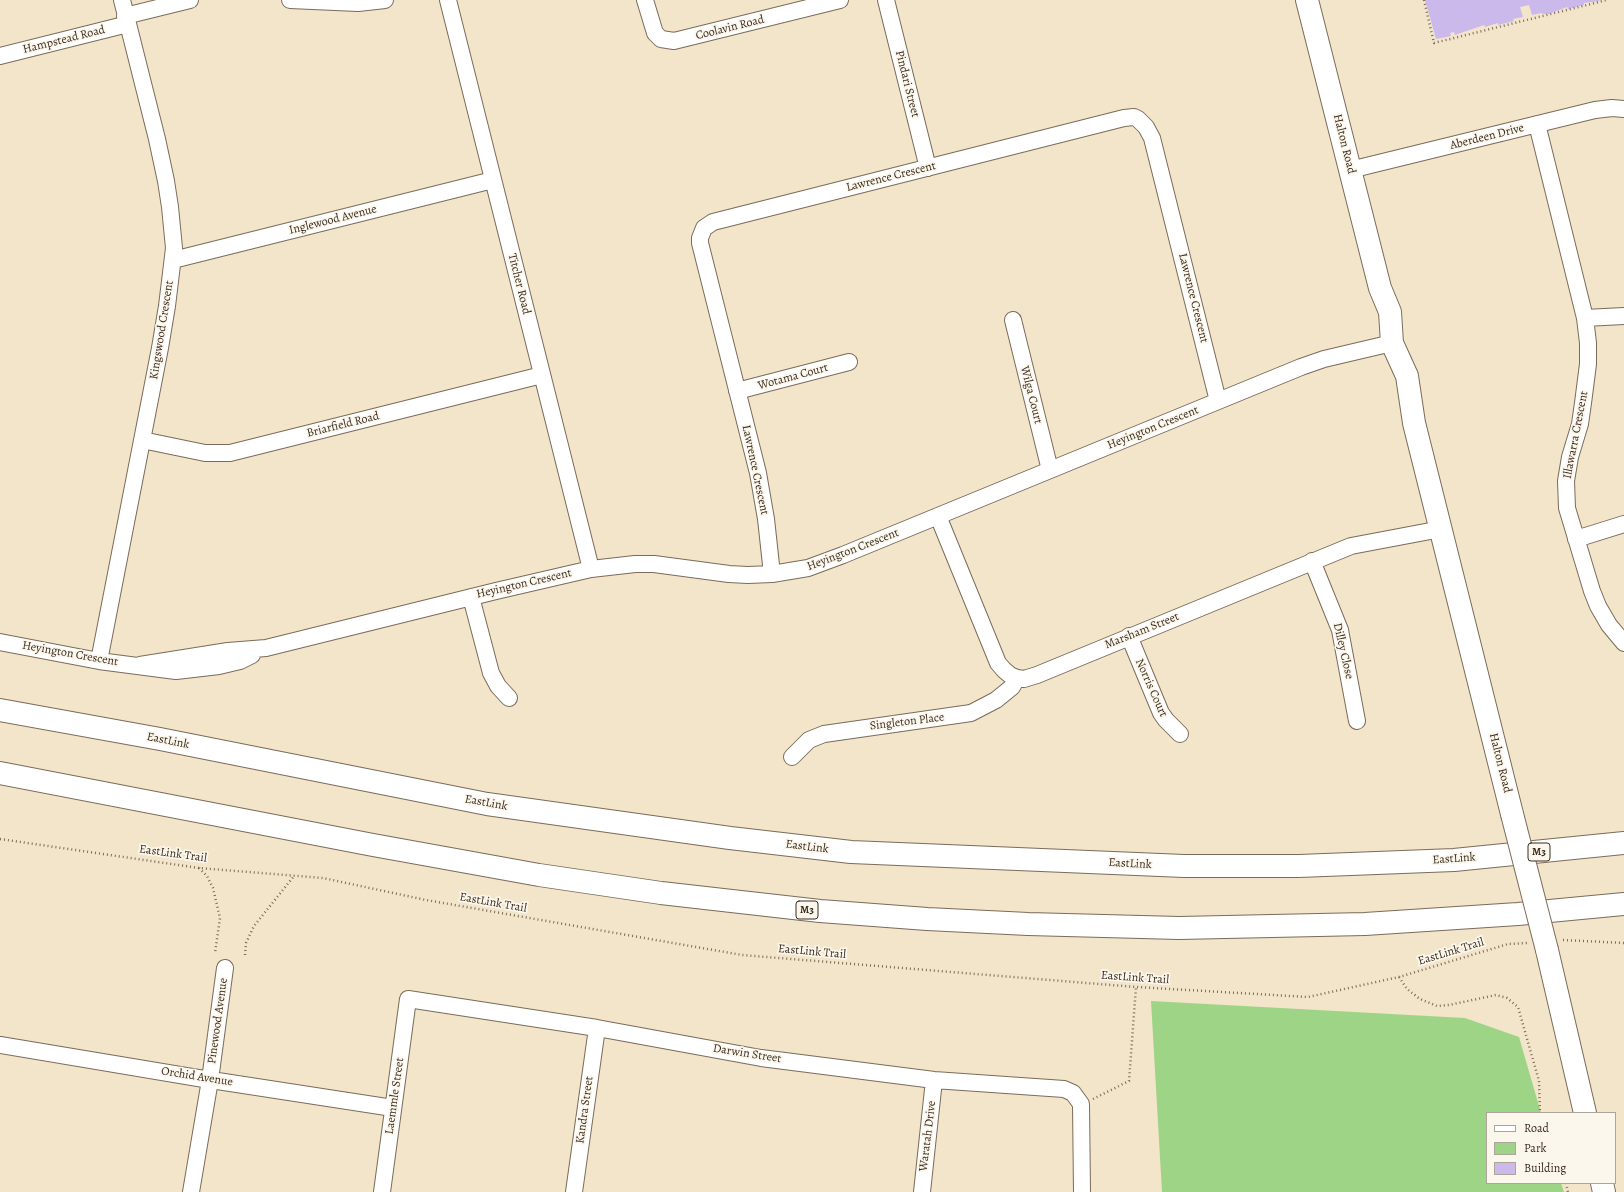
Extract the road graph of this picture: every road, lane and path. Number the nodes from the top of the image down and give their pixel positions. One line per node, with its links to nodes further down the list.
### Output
1 (122, 0): 12 (street, Kingswood Crescent)
2 (190, 0): 12 (street, Hampstead Road)
3 (290, 0): 4 (street)
4 (385, 0)
5 (448, 0): 18 (street, Titcher Road)
6 (645, 0): 7 (street, Coolavin Road)
7 (840, 0)
8 (886, 0): 16 (street, Pindari Street)
9 (1307, 0): 17 (main road, Halton Road)
10 (1424, 0): 11 (path)
11 (1607, 0)
12 (127, 20): 13 (street, Hampstead Road); 19 (street, Kingswood Crescent)
13 (0, 56)
14 (1624, 109): 15 (street, Aberdeen Drive)
15 (1537, 124): 17 (street, Aberdeen Drive); 21 (street, Illawarra Crescent)
16 (928, 168): 26 (street, Lawrence Crescent); 27 (street, Lawrence Crescent)
17 (1350, 170): 23 (main road, Halton Road)
18 (493, 180): 19 (street, Inglewood Avenue); 25 (street, Titcher Road)
19 (173, 260): 28 (street, Kingswood Crescent)
20 (1624, 316): 21 (street)
21 (1585, 318): 33 (street, Illawarra Crescent)
22 (1013, 320): 29 (street, Wilga Court)
23 (1387, 344): 27 (street, Heyington Crescent); 32 (main road, Halton Road)
24 (848, 362): 26 (street, Wotama Court)
25 (542, 375): 28 (street, Briarfield Road); 35 (street, Titcher Road)
26 (737, 391): 36 (street, Lawrence Crescent)
27 (1218, 401): 29 (street, Heyington Crescent)
28 (142, 440): 41 (street, Kingswood Crescent)
29 (1050, 470): 30 (street, Heyington Crescent)
30 (938, 516): 36 (street, Heyington Crescent); 42 (street)
31 (1624, 524): 33 (street)
32 (1441, 529): 34 (street, Marsham Street); 55 (main road, Halton Road, bridge)
33 (1576, 539): 40 (street, Illawarra Crescent)
34 (1312, 561): 38 (street, Marsham Street); 45 (street, Dilley Close)
35 (591, 569): 36 (street, Heyington Crescent); 37 (street, Heyington Crescent)
36 (772, 574)
37 (471, 597): 41 (street, Heyington Crescent); 43 (street)
38 (1129, 636): 42 (street, Marsham Street); 46 (street, Norris Court)
39 (0, 642): 41 (street, Heyington Crescent)
40 (1624, 643)
41 (99, 661)
42 (1017, 678): 47 (street, Singleton Place)
43 (509, 698)
44 (0, 710): 50 (main road, EastLink / M3)
45 (1357, 721)
46 (1180, 734)
47 (792, 757)
48 (0, 773): 53 (main road, M3)
49 (0, 839): 51 (path, EastLink Trail)
50 (1624, 843)
51 (199, 868): 52 (path, EastLink Trail); 56 (path)
52 (294, 876): 57 (path); 60 (path, EastLink Trail)
53 (1624, 904)
54 (1624, 943): 55 (path, EastLink Trail)
55 (1547, 944): 59 (path, EastLink Trail); 69 (main road, Halton Road)
56 (215, 953)
57 (245, 955)
58 (225, 968): 64 (street, Pinewood Avenue)
59 (1399, 978): 60 (path, EastLink Trail); 68 (path)
60 (1136, 988): 66 (path)
61 (408, 999): 62 (street, Darwin Street); 67 (street, Laemmle Street)
62 (597, 1028): 65 (street, Darwin Street); 72 (street, Kandra Street)
63 (0, 1045): 64 (street, Orchid Avenue)
64 (210, 1080): 67 (street, Orchid Avenue); 70 (street, Pinewood Avenue)
65 (934, 1080): 73 (street, Waratah Drive); 74 (street, Darwin Street)
66 (1096, 1098)
67 (394, 1108): 71 (street, Laemmle Street)
68 (1540, 1112)
69 (1585, 1112)
70 (191, 1192)
71 (382, 1192)
72 (574, 1192)
73 (922, 1192)
74 (1082, 1192)

